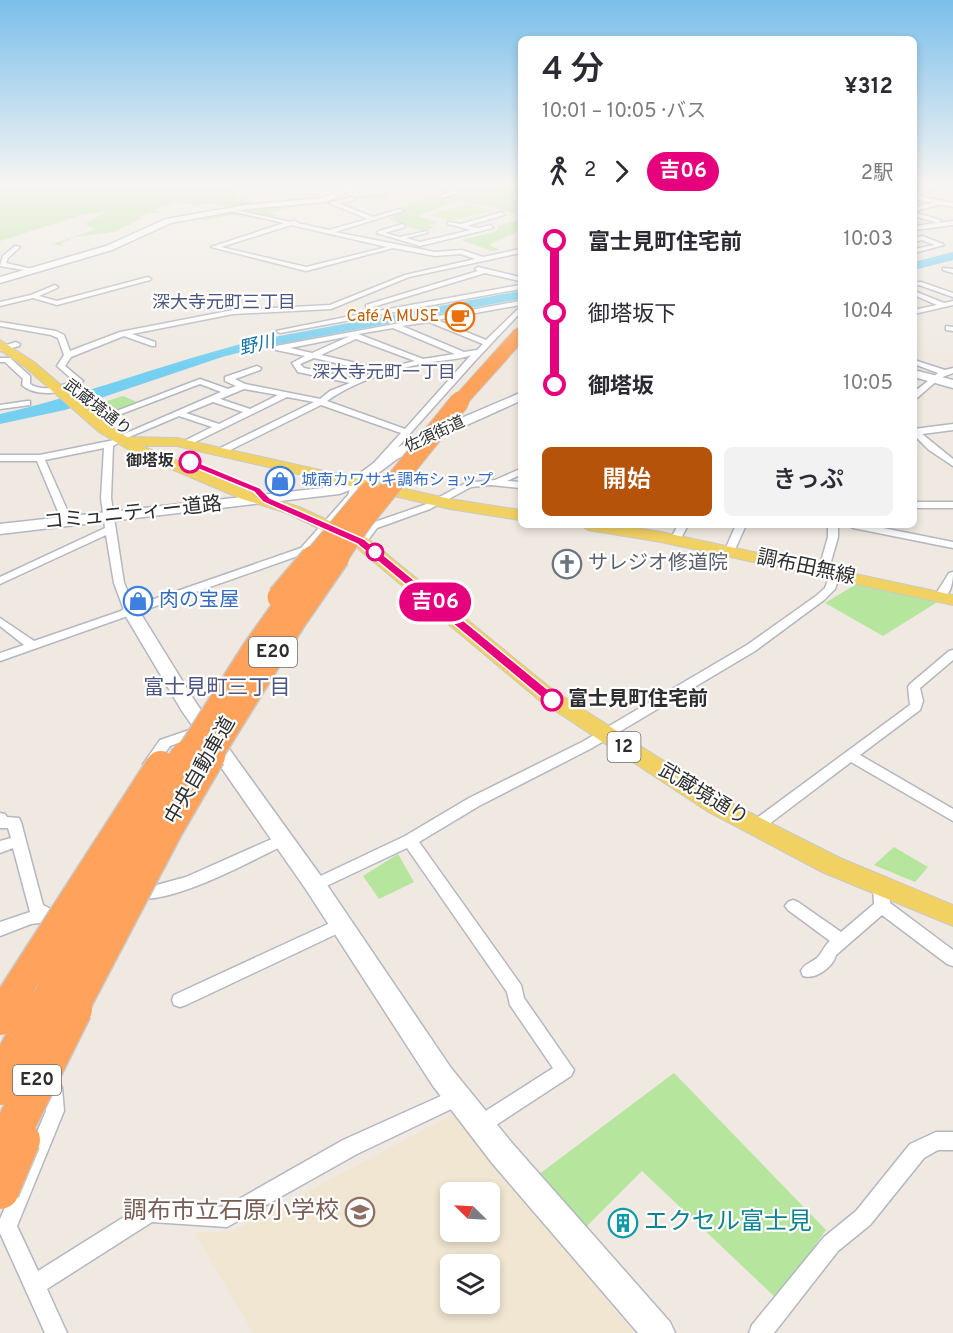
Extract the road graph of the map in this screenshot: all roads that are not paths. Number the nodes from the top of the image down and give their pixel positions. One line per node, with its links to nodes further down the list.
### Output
1 (115, 245): 13 (street)
2 (219, 245): 6 (street)
3 (388, 245): 9 (street)
4 (939, 245): 7 (street)
5 (17, 247): 10 (street)
6 (390, 248)
7 (917, 250)
8 (518, 251): 9 (street)
9 (481, 259): 11 (street)
10 (2, 263): 13 (street)
11 (458, 265): 14 (street); 19 (street)
12 (945, 269): 15 (street)
13 (34, 271): 18 (street)
14 (484, 271): 17 (street); 23 (street)
15 (953, 271)
16 (148, 279): 26 (street)
17 (518, 279)
18 (0, 280)
19 (395, 281): 23 (street); 40 (street)
20 (917, 283): 25 (street)
21 (55, 287): 26 (street)
22 (518, 287): 27 (street)
23 (423, 289): 27 (street); 34 (street)
24 (917, 294): 31 (street)
25 (953, 295)
26 (33, 296): 30 (street)
27 (454, 299): 34 (street)
28 (518, 303): 35 (street)
29 (953, 303): 31 (street)
30 (0, 304)
31 (943, 305): 32 (street)
32 (917, 311)
33 (518, 312): 44 (street)
34 (376, 314): 39 (street)
35 (430, 320): 38 (street); 44 (street)
36 (518, 322): 85 (highway, 中央自動車道 / E20)
37 (0, 324): 48 (street)
38 (394, 326): 41 (street); 49 (street)
39 (280, 331)
40 (123, 334): 45 (street); 48 (street)
41 (353, 334): 50 (street); 50 (street); 52 (street)
42 (0, 335): 46 (main road, 武蔵境通り / 12)
43 (518, 336): 137 (highway, 中央自動車道 / E20, bridge)
44 (488, 343): 47 (street)
45 (152, 344)
46 (5, 346): 64 (main road, 武蔵境通り / 12)
47 (478, 352): 49 (street); 76 (street)
48 (68, 355): 64 (street)
49 (465, 355): 52 (street)
50 (314, 356): 55 (street); 58 (street)
51 (0, 360): 64 (street)
52 (423, 361): 55 (street)
53 (917, 363): 57 (street)
54 (257, 368): 60 (street)
55 (383, 371): 58 (street)
56 (917, 374): 57 (street)
57 (944, 374): 59 (street); 63 (street)
58 (359, 382): 67 (street)
59 (953, 384)
60 (243, 386): 61 (street); 62 (street)
61 (228, 392): 66 (street); 72 (street)
62 (287, 394): 67 (street); 70 (street)
63 (917, 394)
64 (72, 395): 72 (main road, 武蔵境通り / 12); 78 (main road, 武蔵境通り / 12)
65 (518, 398): 85 (street, 佐須街道)
66 (213, 399): 70 (street); 71 (street)
67 (320, 401): 76 (street); 80 (street)
68 (27, 403): 69 (street)
69 (0, 407)
70 (250, 412): 73 (street)
71 (179, 413): 73 (street); 78 (street)
72 (105, 417): 78 (main road, 武蔵境通り / 12)
73 (220, 427): 79 (street)
74 (953, 427): 75 (street)
75 (917, 431)
76 (406, 432): 85 (street)
77 (917, 436): 83 (street)
78 (127, 440): 79 (main road); 82 (street); 88 (main road, 武蔵境通り / 12); 94 (street)
79 (185, 444): 80 (main road)
80 (219, 452): 85 (main road)
81 (0, 458): 82 (street)
82 (39, 458): 93 (street)
83 (952, 461)
84 (518, 473): 86 (street)
85 (366, 481): 88 (street, 佐須街道); 89 (main road); 95 (street); 138 (highway, bridge); 140 (highway, 中央自動車道 / E20, bridge)
86 (495, 482): 87 (street); 89 (street)
87 (518, 485)
88 (266, 500): 94 (street, コミュニティー道路); 95 (main road, 武蔵境通り / 12)
89 (437, 502): 92 (main road); 102 (street)
90 (917, 504): 91 (street)
91 (953, 505)
92 (518, 515)
93 (66, 521): 94 (street, コミュニティー道路); 100 (street, コミュニティー道路)
94 (109, 523): 107 (street); 109 (street)
95 (328, 525): 102 (main road, 武蔵境通り / 12); 109 (street)
96 (627, 528): 101 (main road, 調布田無線)
97 (740, 528): 104 (street)
98 (832, 528): 105 (street)
99 (868, 528): 103 (street)
100 (0, 529)
101 (679, 532): 104 (main road, 調布田無線)
102 (360, 542): 115 (main road, 武蔵境通り / 12)
103 (953, 545)
104 (729, 552): 105 (main road, 調布田無線)
105 (829, 573): 108 (main road, 調布田無線); 115 (street)
106 (953, 575): 108 (street)
107 (0, 581)
108 (947, 598)
109 (130, 610): 111 (street); 114 (street)
110 (0, 621): 111 (street)
111 (33, 646): 113 (street)
112 (953, 654): 116 (street)
113 (0, 657)
114 (205, 729): 120 (street); 125 (street)
115 (604, 734): 119 (main road, 武蔵境通り / 12); 121 (street)
116 (850, 754): 117 (street); 119 (street)
117 (953, 816)
118 (0, 818): 122 (street)
119 (755, 827): 126 (main road, 武蔵境通り / 12)
120 (283, 839): 124 (street); 125 (street)
121 (410, 840): 124 (street); 142 (street)
122 (19, 841): 123 (street); 128 (street)
123 (0, 847)
124 (315, 885): 130 (street)
125 (68, 890): 128 (street)
126 (881, 897): 129 (main road, 武蔵境通り / 12); 132 (street); 133 (street)
127 (793, 906): 132 (street)
128 (49, 916): 131 (street); 135 (street)
129 (953, 916)
130 (341, 924): 136 (street); 141 (street)
131 (0, 929)
132 (842, 940): 134 (street)
133 (953, 959)
134 (809, 972)
135 (0, 993)
136 (180, 1000)
137 (75, 1004): 144 (highway, 中央自動車道 / E20, bridge); 145 (highway, bridge)
138 (0, 1016)
139 (0, 1073): 146 (street)
140 (0, 1086)
141 (458, 1096): 142 (street); 146 (street)
142 (480, 1125): 148 (street)
143 (953, 1141): 149 (street)
144 (0, 1156)
145 (0, 1190)
146 (35, 1285): 147 (street)
147 (56, 1333)
148 (659, 1333)
149 (760, 1333)

